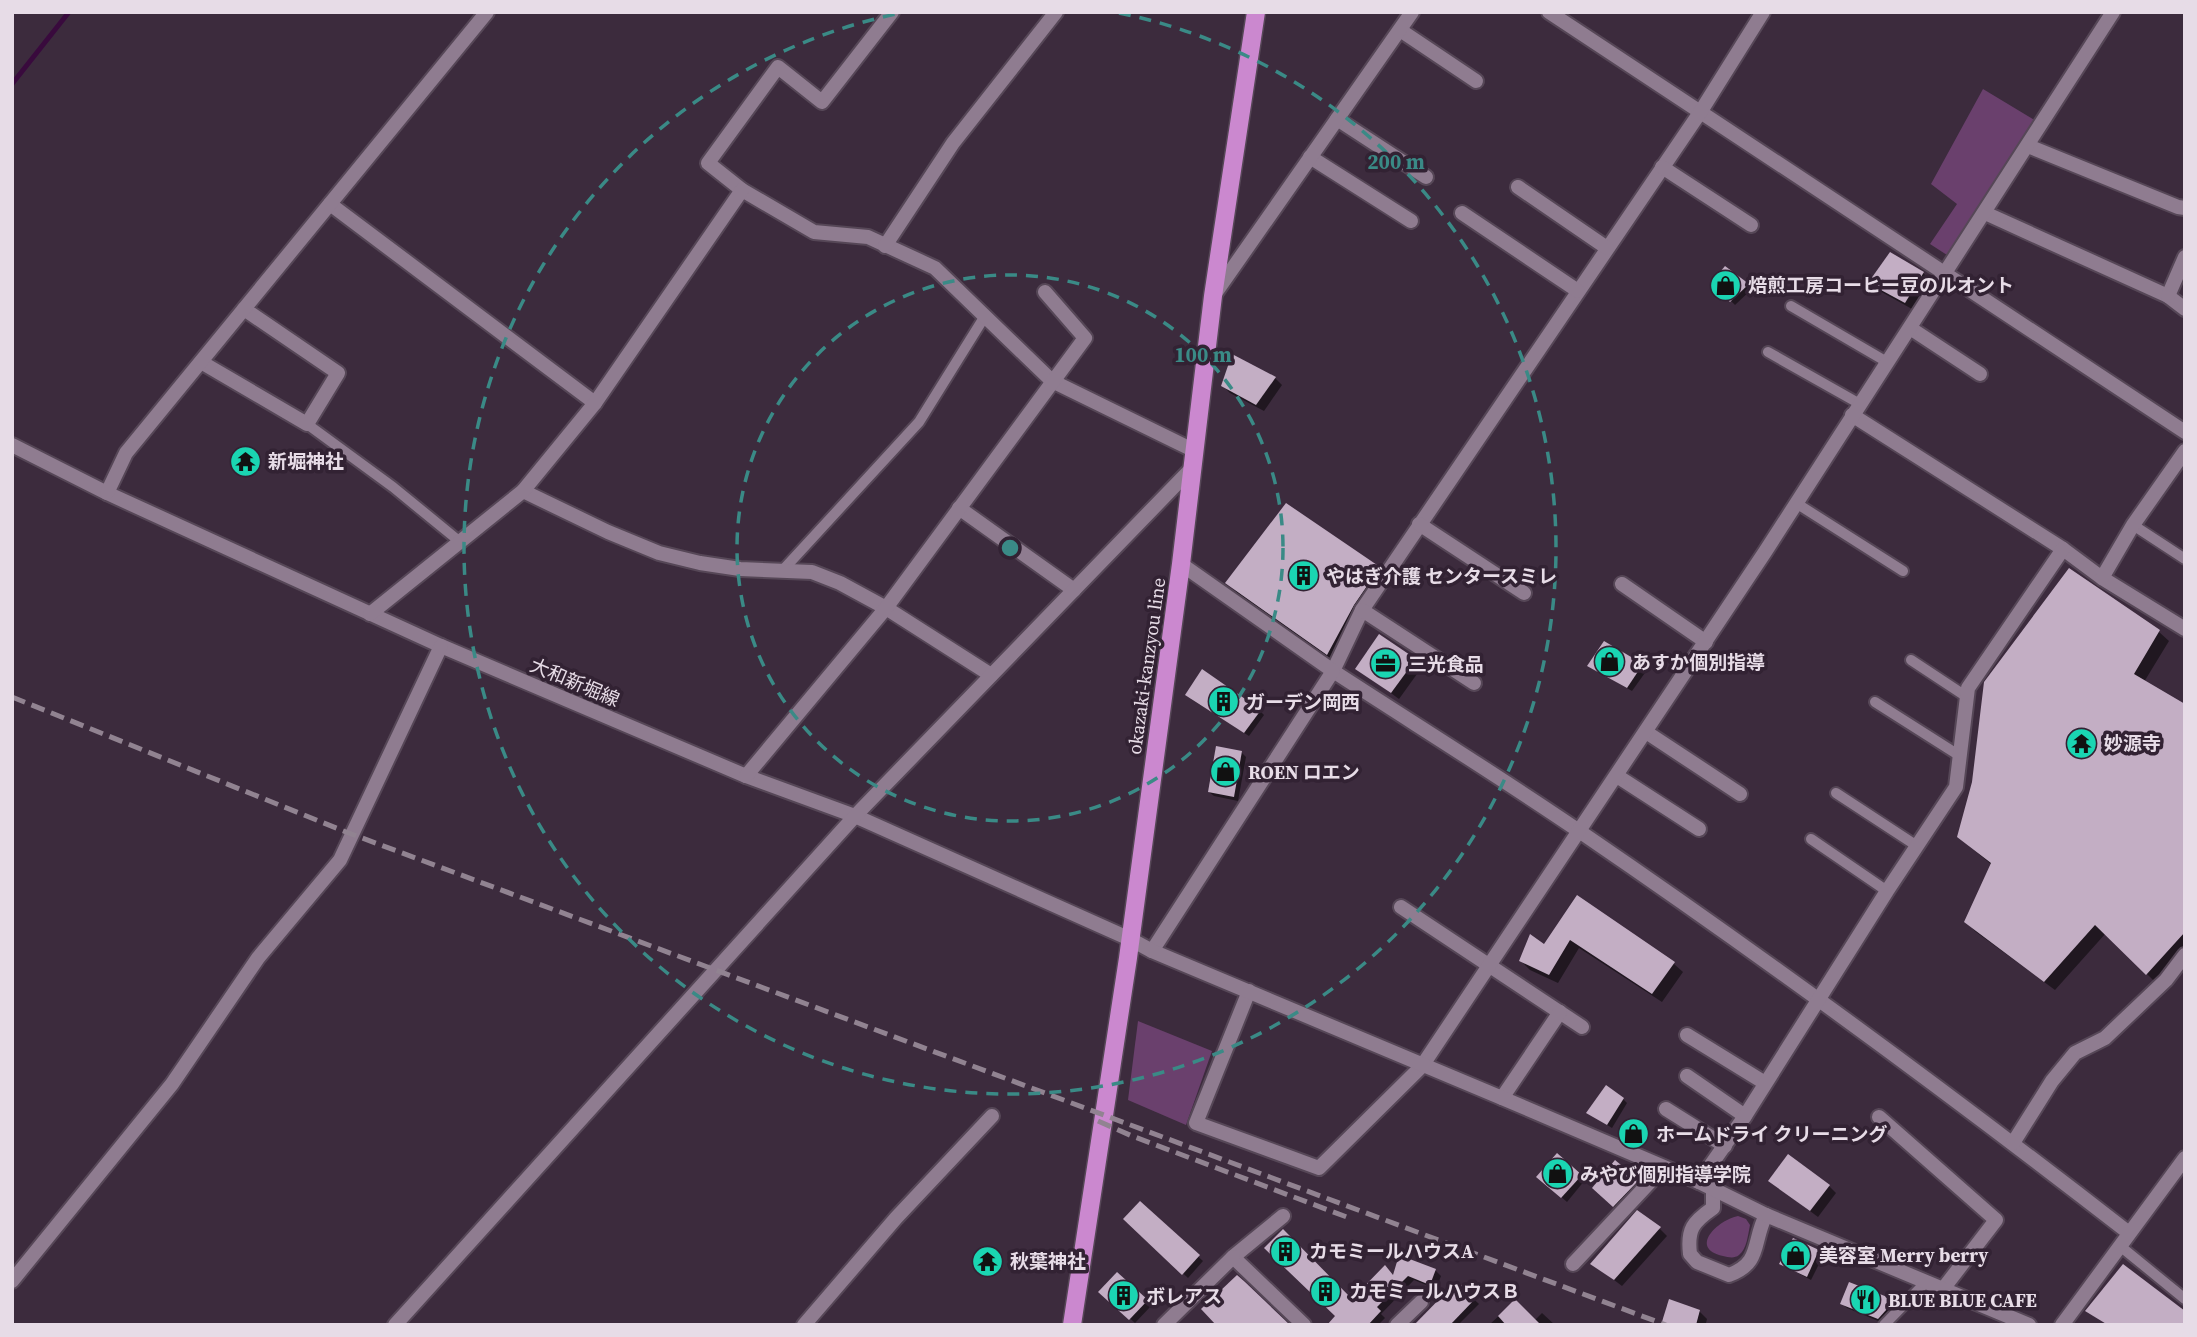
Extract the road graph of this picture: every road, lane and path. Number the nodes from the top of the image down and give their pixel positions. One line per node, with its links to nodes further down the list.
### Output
1 (487, 12): 19 (street)
2 (892, 12): 18 (street)
3 (1056, 12): 25 (street)
4 (1256, 12): 31 (main road, okazaki-kanzyou line)
5 (1412, 12): 9 (street)
6 (1549, 12): 11 (street)
7 (1763, 12): 11 (street)
8 (2113, 12): 13 (street)
9 (1400, 30): 10 (street); 12 (street)
10 (1476, 81)
11 (1701, 111): 15 (street); 28 (street)
12 (1337, 119): 14 (street); 16 (street)
13 (2028, 146): 20 (street); 22 (street)
14 (1310, 157): 23 (street); 31 (street)
15 (1662, 167): 24 (street); 26 (street)
16 (1426, 177)
17 (1518, 187): 26 (street)
18 (742, 190): 25 (street); 43 (street)
19 (330, 204): 34 (street); 43 (street)
20 (2185, 208)
21 (1462, 213): 29 (street)
22 (1985, 214): 28 (street); 32 (street)
23 (1411, 221)
24 (1751, 225)
25 (885, 246): 36 (street)
26 (1607, 248): 29 (street)
27 (2185, 257): 32 (street)
28 (1946, 274): 37 (street); 46 (street)
29 (1578, 291): 54 (street)
30 (1045, 292): 42 (street)
31 (1213, 296): 49 (main road, okazaki-kanzyou line)
32 (2168, 296): 35 (street)
33 (1791, 306): 40 (lane)
34 (244, 309): 39 (street); 45 (street)
35 (2185, 309)
36 (985, 316): 42 (street); 60 (lane)
37 (1910, 328): 40 (street); 41 (street)
38 (1768, 352): 44 (lane)
39 (201, 362): 45 (street); 51 (street)
40 (1887, 362): 44 (street)
41 (1980, 374)
42 (1052, 381): 49 (street); 53 (street)
43 (595, 403): 50 (street)
44 (1856, 409): 52 (street); 57 (street)
45 (307, 424): 56 (lane)
46 (2185, 432)
47 (12, 445): 51 (street, 大和新堀線)
48 (2185, 452): 55 (street)
49 (1194, 459): 59 (main road, okazaki-kanzyou line); 64 (street)
50 (523, 491): 56 (street); 60 (street)
51 (107, 493): 68 (street, 大和新堀線)
52 (1796, 503): 61 (lane); 70 (street)
53 (959, 508): 64 (street); 66 (street)
54 (1419, 524): 65 (street); 67 (street)
55 (2133, 525): 58 (lane); 62 (street)
56 (459, 541): 68 (street)
57 (2063, 549): 62 (street); 76 (street)
58 (2185, 559)
59 (1181, 564): 73 (street); 91 (main road, okazaki-kanzyou line)
60 (782, 570): 66 (street)
61 (1903, 570)
62 (2102, 578): 69 (street)
63 (1622, 584): 70 (street)
64 (1074, 590): 74 (street)
65 (1524, 593)
66 (886, 608): 74 (street); 80 (street)
67 (1362, 610): 73 (street); 75 (street)
68 (370, 614): 71 (street, 大和新堀線)
69 (2185, 629)
70 (1706, 642): 78 (street)
71 (441, 646): 80 (street, 大和新堀線); 120 (street)
72 (1911, 660): 76 (lane)
73 (1333, 671): 86 (street); 92 (street)
74 (991, 675): 84 (street)
75 (1474, 683)
76 (1967, 697): 79 (street)
77 (1875, 702): 79 (lane)
78 (1646, 732): 81 (street); 83 (street)
79 (1960, 756): 88 (street)
80 (746, 776): 84 (street, 大和新堀線)
81 (1617, 776): 85 (street); 86 (street)
82 (1836, 793): 88 (lane)
83 (1740, 794)
84 (855, 816): 91 (street, 大和新堀線); 126 (street)
85 (1699, 829)
86 (1580, 832): 94 (street); 96 (street)
87 (1811, 839): 89 (lane)
88 (1917, 846): 89 (street)
89 (1887, 891): 96 (street)
90 (1401, 907): 94 (street)
91 (1130, 939): 92 (street, 大和新堀線); 128 (main road, okazaki-kanzyou line)
92 (1152, 951): 95 (street, 大和新堀線)
93 (2185, 955): 108 (street)
94 (1489, 964): 97 (street); 100 (street)
95 (1250, 991): 100 (street, 大和新堀線); 100 (street)
96 (1820, 999): 102 (street); 108 (street)
97 (1560, 1012): 98 (street); 103 (street)
98 (1582, 1027)
99 (1687, 1035): 102 (street)
100 (1422, 1066): 103 (street, 大和新堀線)
101 (1687, 1076): 106 (street)
102 (1765, 1083): 106 (street)
103 (1502, 1098): 111 (street, 大和新堀線)
104 (1666, 1109): 109 (street)
105 (992, 1116): 127 (street)
106 (1745, 1116): 109 (street)
107 (1879, 1117): 122 (street)
108 (2013, 1143): 116 (street)
109 (1725, 1146): 112 (street)
110 (2185, 1158): 116 (street)
111 (1663, 1168): 112 (street, 大和新堀線); 119 (street)
112 (1699, 1182): 113 (street, 大和新堀線)
113 (1713, 1189): 114 (street, 大和新堀線); 114 (street)
114 (1766, 1214): 121 (street, 大和新堀線)
115 (1283, 1216): 118 (street)
116 (2129, 1233): 117 (street)
117 (2120, 1246): 123 (lane); 134 (street)
118 (1233, 1257): 129 (street); 130 (street)
119 (1573, 1264)
120 (12, 1282)
121 (1926, 1282): 122 (street, 大和新堀線); 132 (lane)
122 (1943, 1289): 125 (street, 大和新堀線)
123 (2185, 1299)
124 (1421, 1302): 131 (street)
125 (1998, 1319): 133 (street, 大和新堀線)
126 (395, 1325)
127 (804, 1325)
128 (1073, 1325)
129 (1164, 1325)
130 (1304, 1325)
131 (1397, 1325)
132 (1884, 1325)
133 (2029, 1325)
134 (2062, 1325)

